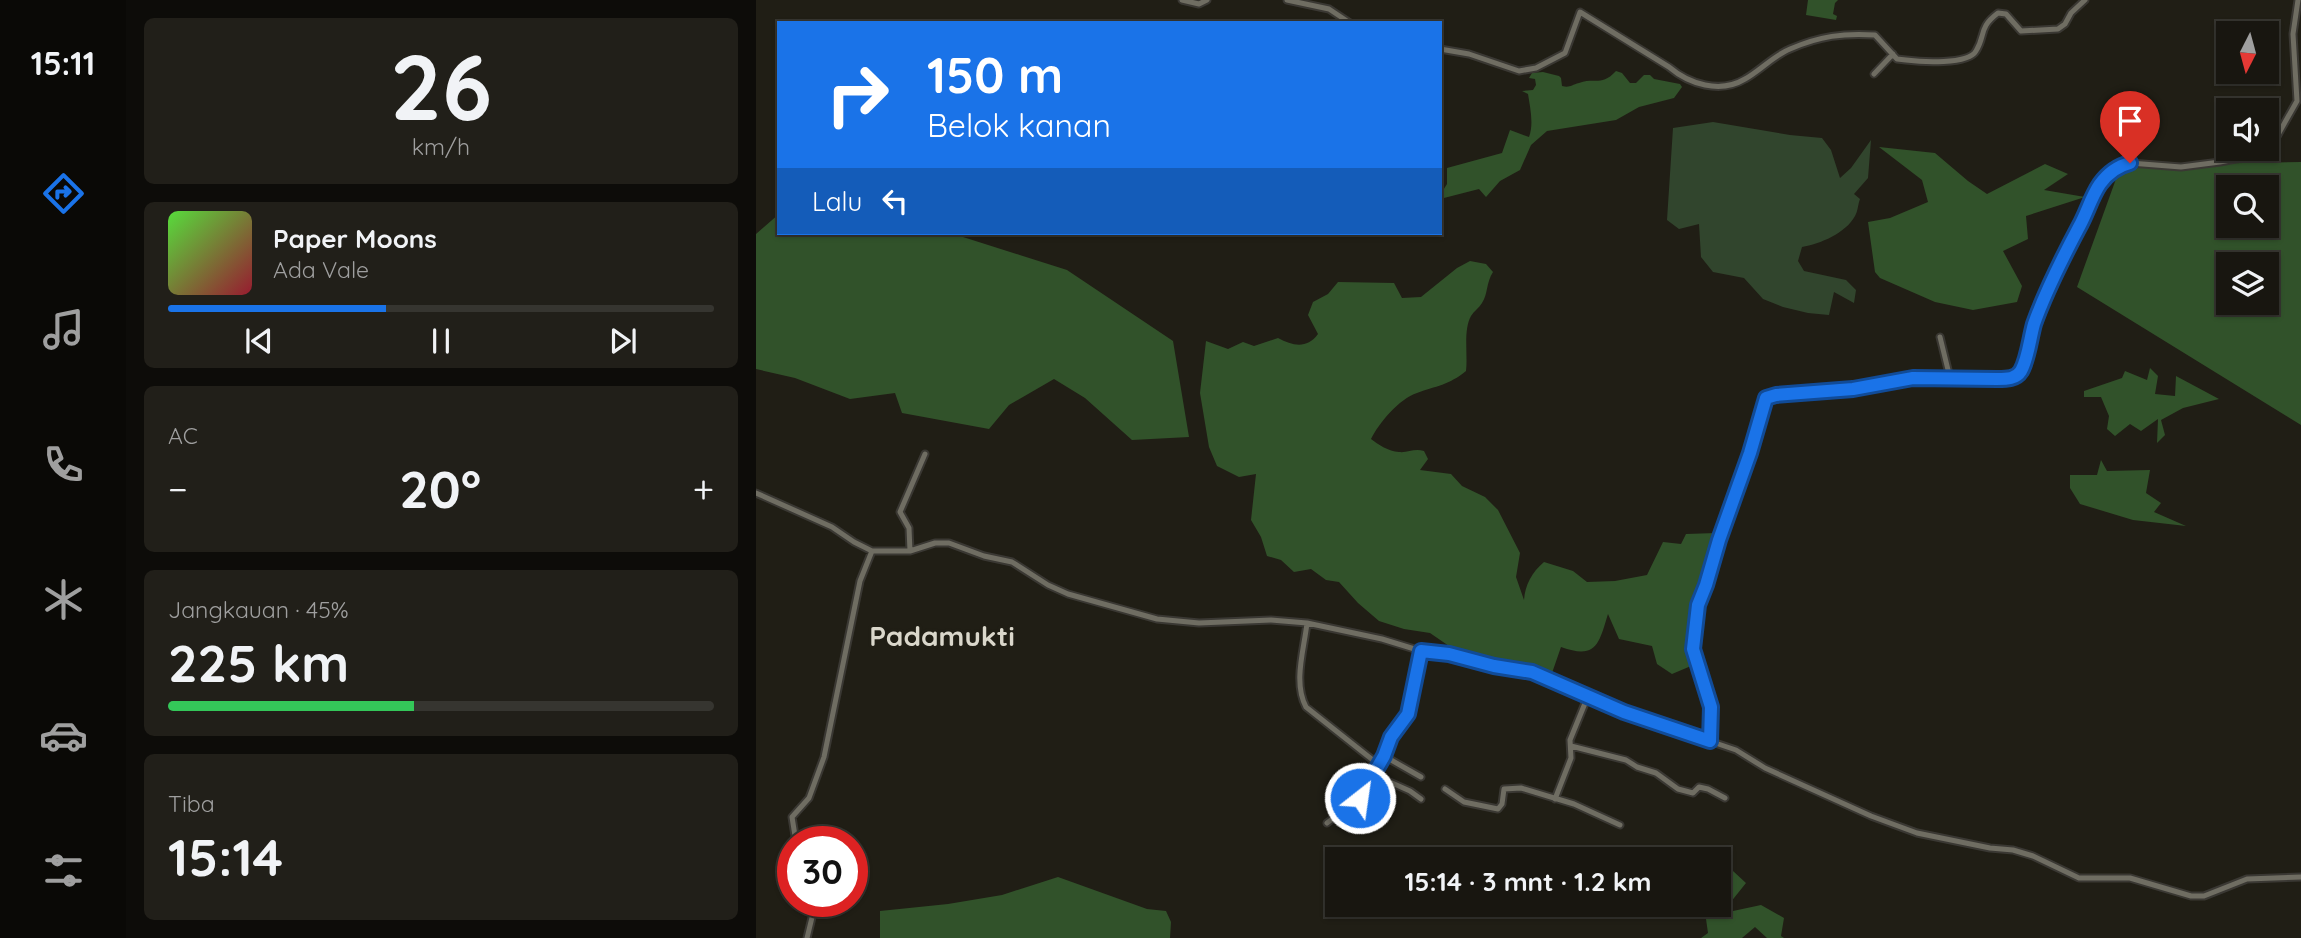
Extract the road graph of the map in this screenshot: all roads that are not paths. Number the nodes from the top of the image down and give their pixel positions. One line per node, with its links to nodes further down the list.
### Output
1 (1182, 0): 2 (street)
2 (1207, 0)
3 (1287, 0): 6 (street)
4 (2085, 0): 8 (street)
5 (2298, 0): 10 (street)
6 (1347, 21)
7 (1442, 49): 8 (street)
8 (1893, 54): 9 (street)
9 (1874, 74)
10 (2279, 133)
11 (2223, 161): 13 (street)
12 (1940, 337): 13 (street)
13 (1950, 378): 21 (street)
14 (925, 454): 17 (street)
15 (756, 493): 16 (street)
16 (872, 551): 17 (street); 33 (street)
17 (910, 551): 18 (street)
18 (1307, 623): 19 (street); 24 (street)
19 (1421, 651): 20 (street); 23 (street)
20 (1588, 696): 21 (street); 22 (street)
21 (1710, 741): 34 (street)
22 (1571, 746): 28 (street); 30 (street)
23 (1384, 756): 24 (street); 26 (street)
24 (1379, 765): 25 (street)
25 (1374, 775): 29 (street); 31 (street)
26 (1420, 777)
27 (1445, 789): 30 (street)
28 (1725, 798)
29 (1421, 799)
30 (1555, 799): 32 (street)
31 (1327, 822)
32 (1620, 825)
33 (793, 826)
34 (2301, 877)
35 (812, 917): 36 (street)
36 (807, 938)

